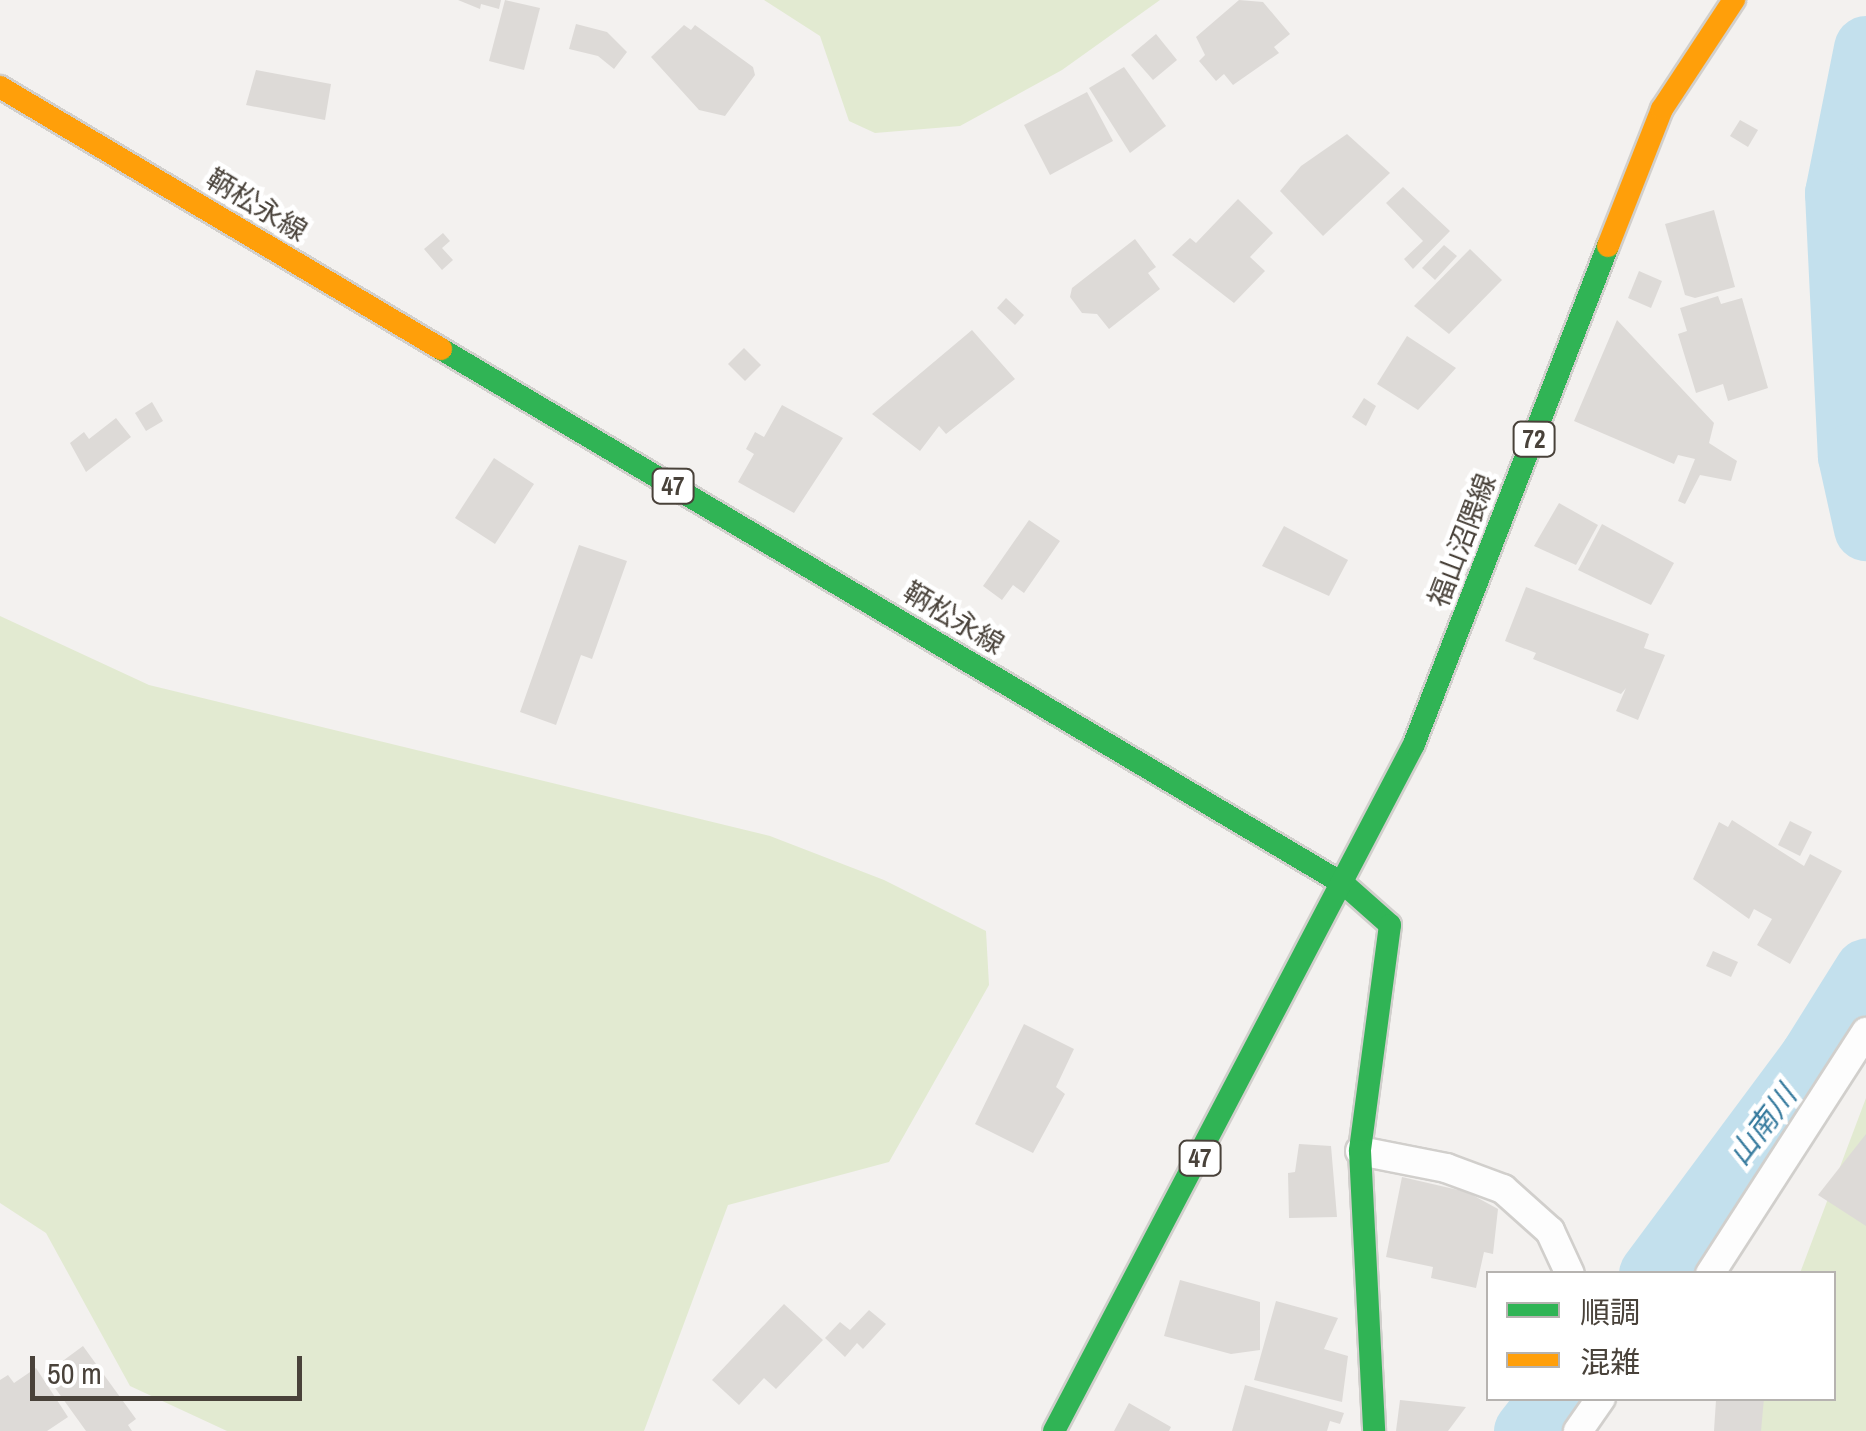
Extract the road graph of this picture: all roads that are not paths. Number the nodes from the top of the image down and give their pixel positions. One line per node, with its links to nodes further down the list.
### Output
1 (1734, 0): 3 (main road, 福山沼隈線 / 72)
2 (0, 87): 3 (main road, 鞆松永線 / 47)
3 (1345, 885): 5 (main road, 鞆松永線); 9 (main road, 47)
4 (1866, 1032): 7 (street)
5 (1360, 1150): 6 (street); 10 (main road)
6 (1569, 1271)
7 (1712, 1271)
8 (1599, 1401): 11 (street)
9 (1054, 1431)
10 (1374, 1431)
11 (1578, 1431)

